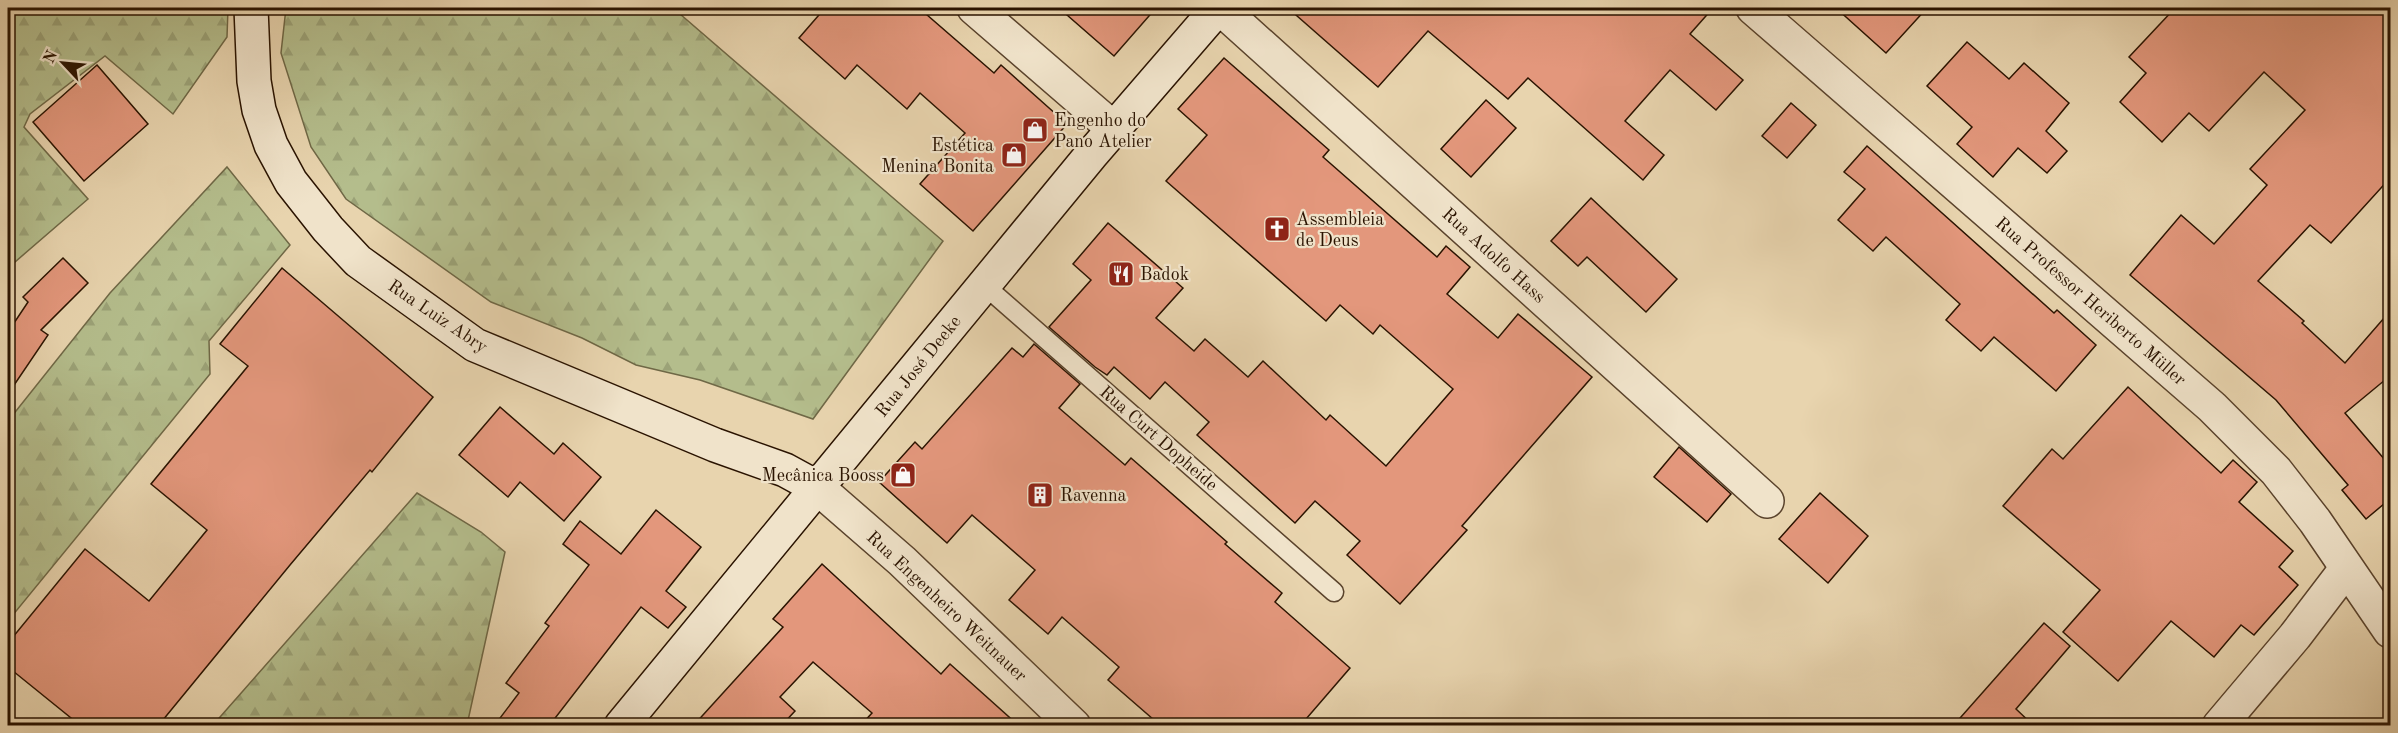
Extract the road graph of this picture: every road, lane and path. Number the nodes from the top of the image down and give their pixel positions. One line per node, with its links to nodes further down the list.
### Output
1 (251, 8): 7 (street, Rua Luiz Abry)
2 (974, 8): 5 (street)
3 (1219, 8): 5 (street, Rua José Deeke); 8 (street, Rua Adolfo Hass)
4 (1753, 8): 9 (street, Rua Professor Heriberto Müller)
5 (1114, 129): 6 (street, Rua José Deeke)
6 (984, 285): 7 (street, Rua José Deeke); 10 (lane, Rua Curt Dopheide)
7 (818, 488): 12 (street, Rua José Deeke); 13 (street, Rua Engenheiro Weitnauer)
8 (1767, 501)
9 (2346, 569): 11 (street, Rua Professor Heriberto Müller); 14 (street)
10 (1335, 592)
11 (2391, 631)
12 (621, 726)
13 (1074, 726)
14 (2219, 726)

